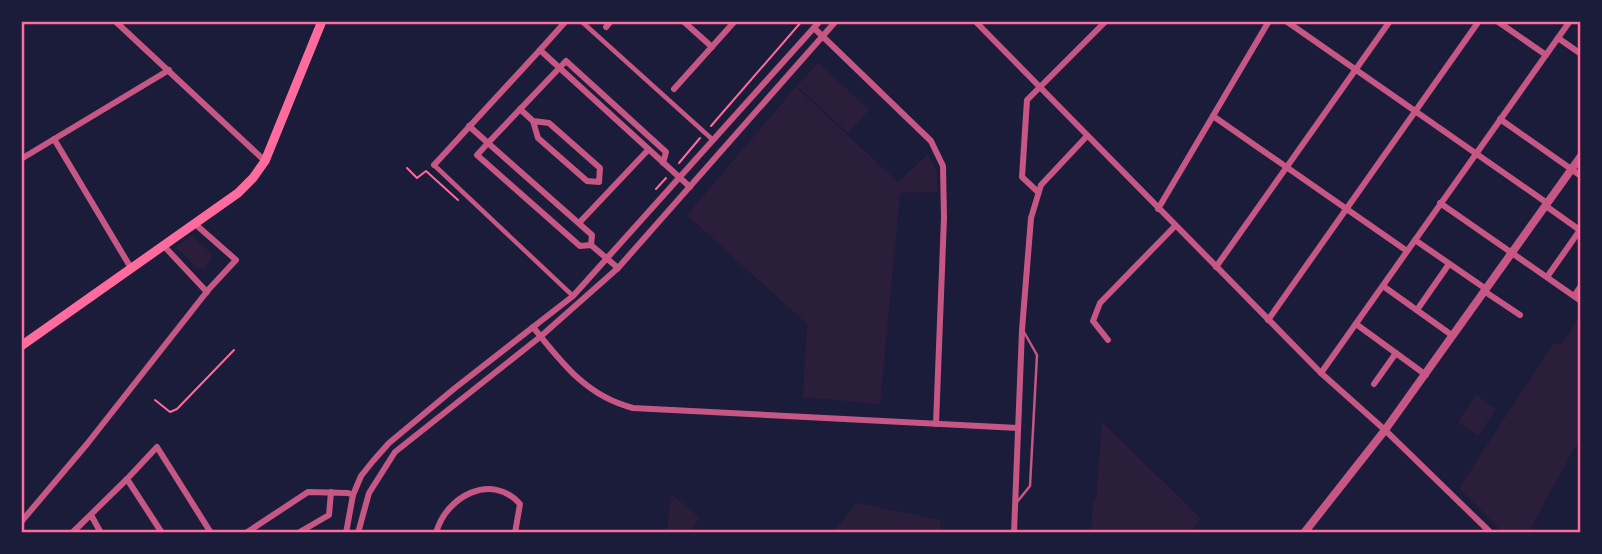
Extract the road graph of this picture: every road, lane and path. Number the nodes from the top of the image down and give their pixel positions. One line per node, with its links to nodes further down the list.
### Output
1 (115, 21): 25 (street)
2 (323, 21): 43 (main road)
3 (566, 21): 21 (street)
4 (581, 21): 37 (street)
5 (683, 21): 20 (street)
6 (735, 21): 20 (street)
7 (820, 21): 17 (street)
8 (836, 21): 18 (street)
9 (975, 21): 27 (street)
10 (1106, 21): 27 (street)
11 (1269, 21): 31 (street)
12 (1286, 21): 26 (street)
13 (1390, 21): 26 (street)
14 (1479, 21): 30 (street)
15 (1497, 21): 23 (street)
16 (1570, 21): 19 (street)
17 (814, 28): 18 (street); 37 (street)
18 (824, 36): 51 (street); 96 (street)
19 (1558, 38): 22 (street); 23 (street)
20 (712, 47): 28 (street)
21 (540, 50): 24 (street); 34 (street)
22 (1581, 54)
23 (1546, 55): 32 (street)
24 (559, 68): 29 (street); 39 (street); 44 (street)
25 (169, 70): 36 (street); 43 (street)
26 (1356, 70): 30 (street); 46 (street)
27 (1040, 85): 35 (street); 53 (street)
28 (674, 89)
29 (520, 109): 33 (street); 38 (street)
30 (1416, 111): 40 (street); 57 (street)
31 (1213, 116): 46 (street); 56 (street)
32 (1500, 119): 40 (street); 47 (street)
33 (533, 121): 50 (street); 50 (street)
34 (469, 126): 38 (street); 45 (street)
35 (1087, 136): 53 (street); 56 (street)
36 (54, 139): 42 (street); 70 (street)
37 (714, 142): 49 (street)
38 (488, 143): 59 (street); 64 (street)
39 (648, 150): 44 (street); 52 (street)
40 (1476, 153): 54 (street); 55 (street)
41 (1581, 156): 47 (street)
42 (21, 159)
43 (265, 161): 58 (main road)
44 (663, 163): 49 (street)
45 (433, 165): 77 (street)
46 (1287, 168): 57 (street); 69 (street)
47 (1571, 169): 48 (street); 55 (street)
48 (1581, 176)
49 (680, 178): 51 (street); 67 (street)
50 (599, 182): 52 (street)
51 (690, 187): 71 (street)
52 (609, 191): 59 (street)
53 (1038, 192): 85 (street)
54 (1440, 203): 62 (street); 66 (street)
55 (1546, 205): 61 (street); 66 (street)
56 (1158, 209): 60 (street)
57 (1346, 209): 65 (street); 82 (street)
58 (194, 223): 63 (main road); 76 (street)
59 (579, 223): 64 (street)
60 (1175, 226): 69 (street); 88 (street)
61 (1580, 231): 72 (street)
62 (1415, 240): 65 (street); 68 (street)
63 (163, 245): 70 (main road); 76 (street)
64 (591, 245): 67 (street)
65 (1407, 251): 73 (street)
66 (1512, 252): 72 (street); 75 (street)
67 (608, 259): 71 (street); 77 (street)
68 (1449, 264): 75 (street); 80 (street)
69 (1216, 267): 82 (street)
70 (131, 268): 89 (main road)
71 (618, 268): 87 (street)
72 (1547, 277): 78 (street)
73 (1383, 286): 80 (street); 83 (street)
74 (1581, 286): 78 (street)
75 (1485, 290): 81 (street); 86 (street)
76 (208, 291): 104 (street)
77 (573, 296): 84 (street)
78 (1574, 296): 79 (street)
79 (1581, 301)
80 (1417, 310): 86 (street)
81 (1520, 315)
82 (1268, 320): 92 (street)
83 (1356, 324): 91 (street); 92 (street)
84 (533, 327): 87 (street); 101 (street)
85 (1022, 330): 97 (street); 102 (lane)
86 (1452, 336): 93 (street)
87 (540, 337): 96 (street); 112 (street)
88 (1108, 340)
89 (21, 346)
90 (234, 350): 95 (path)
91 (1396, 352): 93 (street); 94 (street)
92 (1321, 373): 98 (street)
93 (1426, 375): 98 (street)
94 (1374, 384)
95 (155, 400)
96 (936, 424): 97 (street)
97 (1018, 428): 102 (street)
98 (1385, 430): 116 (street); 117 (street)
99 (127, 479): 103 (street); 107 (street); 108 (street)
100 (331, 492): 101 (street); 109 (street); 110 (street)
101 (353, 495): 111 (street)
102 (1015, 505): 115 (street)
103 (91, 515): 105 (street); 106 (street)
104 (21, 522)
105 (72, 533)
106 (101, 533)
107 (162, 533)
108 (211, 533)
109 (246, 533)
110 (298, 533)
111 (345, 533)
112 (358, 533)
113 (436, 533): 114 (street)
114 (515, 533)
115 (1014, 533)
116 (1304, 533)
117 (1491, 533)

